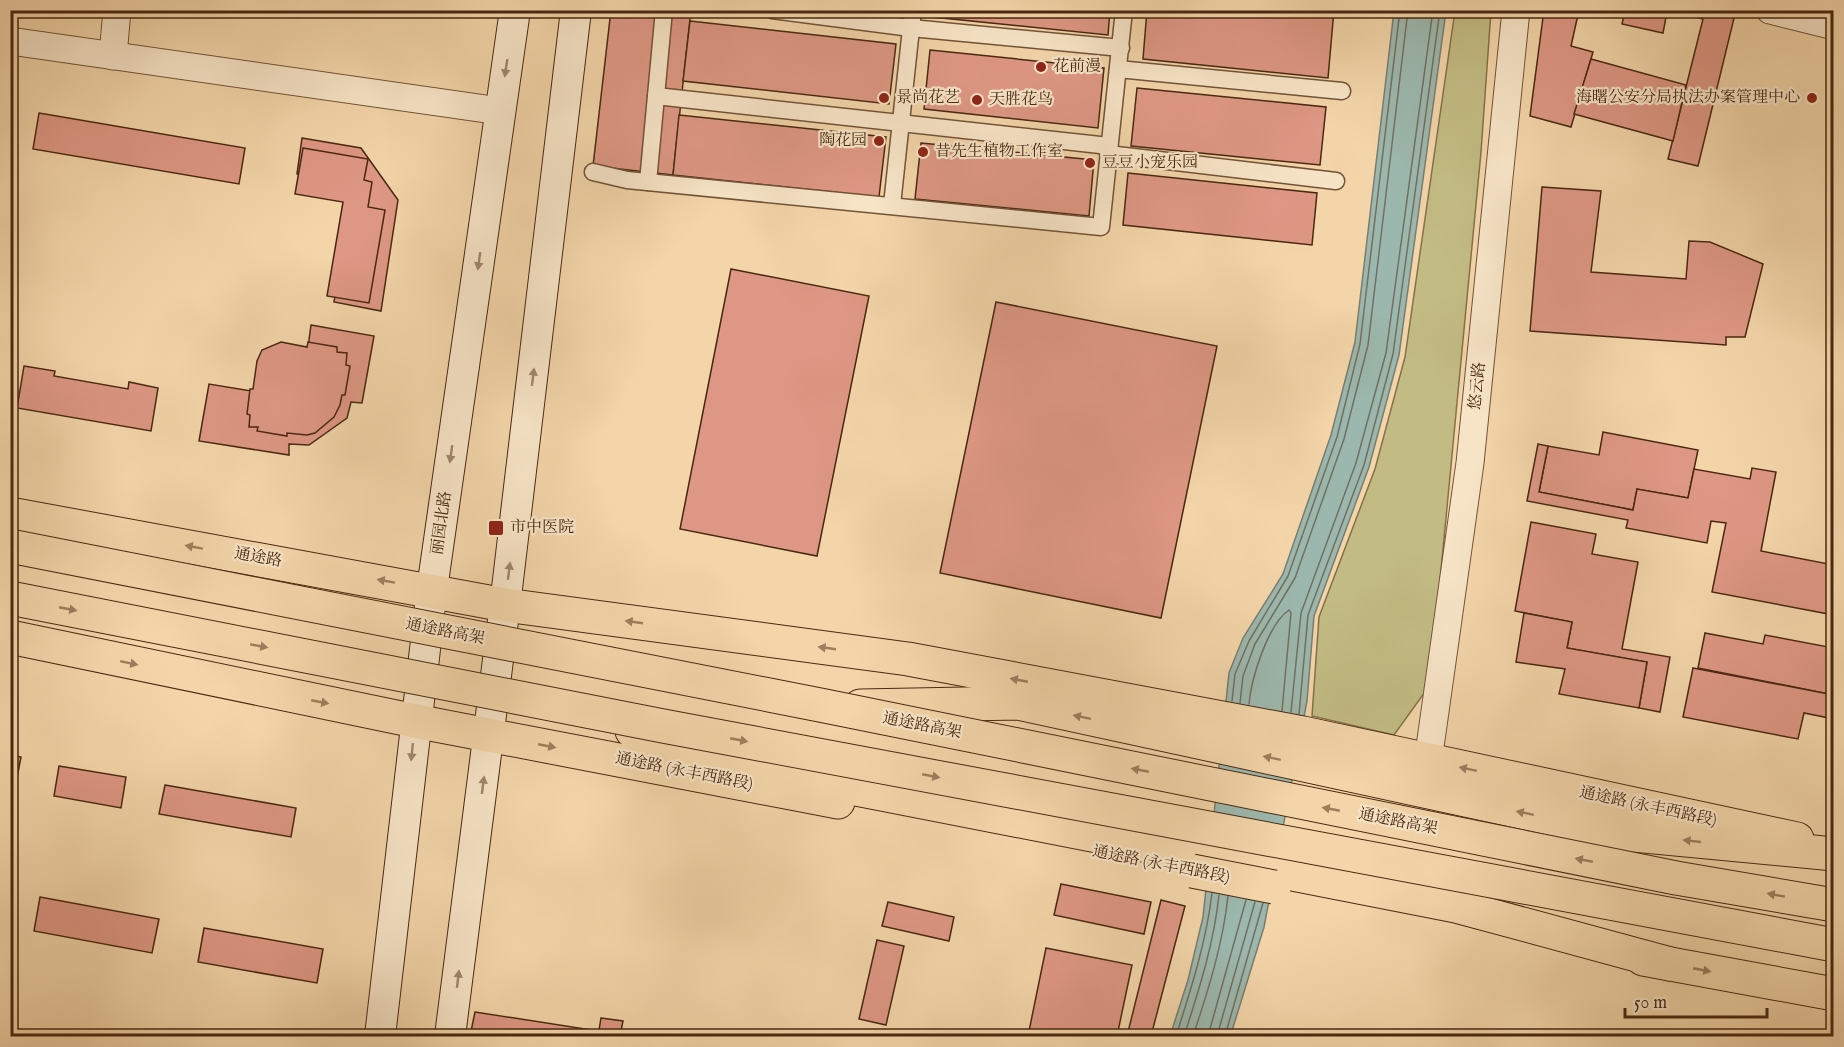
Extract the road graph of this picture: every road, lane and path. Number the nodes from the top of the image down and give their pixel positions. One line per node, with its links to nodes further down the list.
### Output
1 (117, 10): 14 (street)
2 (515, 10): 18 (main road, 丽园北路, one-way to 18)
3 (576, 10): 29 (main road, one-way to 3)
4 (664, 10): 17 (street)
5 (772, 10): 11 (street)
6 (913, 10): 11 (street)
7 (1124, 10): 13 (street)
8 (1516, 10): 35 (street, 悠云路)
9 (1770, 10): 10 (street)
10 (1833, 26)
11 (911, 28): 13 (street); 19 (street)
12 (10, 41): 14 (street)
13 (1121, 48): 15 (street)
14 (113, 56): 18 (street)
15 (1118, 69): 16 (street); 20 (street)
16 (1342, 91)
17 (656, 96): 19 (street); 23 (street)
18 (500, 111): 27 (main road, 丽园北路, one-way to 27)
19 (901, 122): 20 (street); 24 (street)
20 (1109, 150): 22 (street); 24 (street)
21 (593, 172): 23 (street)
22 (1336, 181)
23 (648, 182): 24 (street)
24 (892, 205)
25 (10, 513): 27 (main road, 通途路, one-way to 25)
26 (10, 546): 32 (main road, 通途路高架, bridge)
27 (432, 589): 29 (main road, 通途路); 33 (main road, 丽园北路)
28 (10, 598): 31 (main road, one-way to 31, bridge)
29 (505, 605): 34 (main road); 35 (main road, 通途路 (永丰西路段), one-way to 29)
30 (10, 637): 33 (main road, one-way to 33)
31 (533, 700): 39 (main road, one-way to 39, bridge); 40 (main road, bridge)
32 (825, 706): 37 (main road, one-way to 32, bridge); 38 (main road, 通途路高架, one-way to 32, bridge)
33 (416, 721): 34 (main road); 42 (main road, 丽园北路, one-way to 42)
34 (489, 734): 40 (main road, 通途路 (永丰西路段), one-way to 40, bridge); 43 (main road, one-way to 34)
35 (1428, 761): 36 (main road, 通途路 (永丰西路段), one-way to 35)
36 (1833, 847)
37 (1833, 854)
38 (1833, 905)
39 (1833, 945)
40 (1670, 964): 41 (main road, 通途路 (永丰西路段), one-way to 41)
41 (1833, 994)
42 (380, 1036)
43 (450, 1036)

